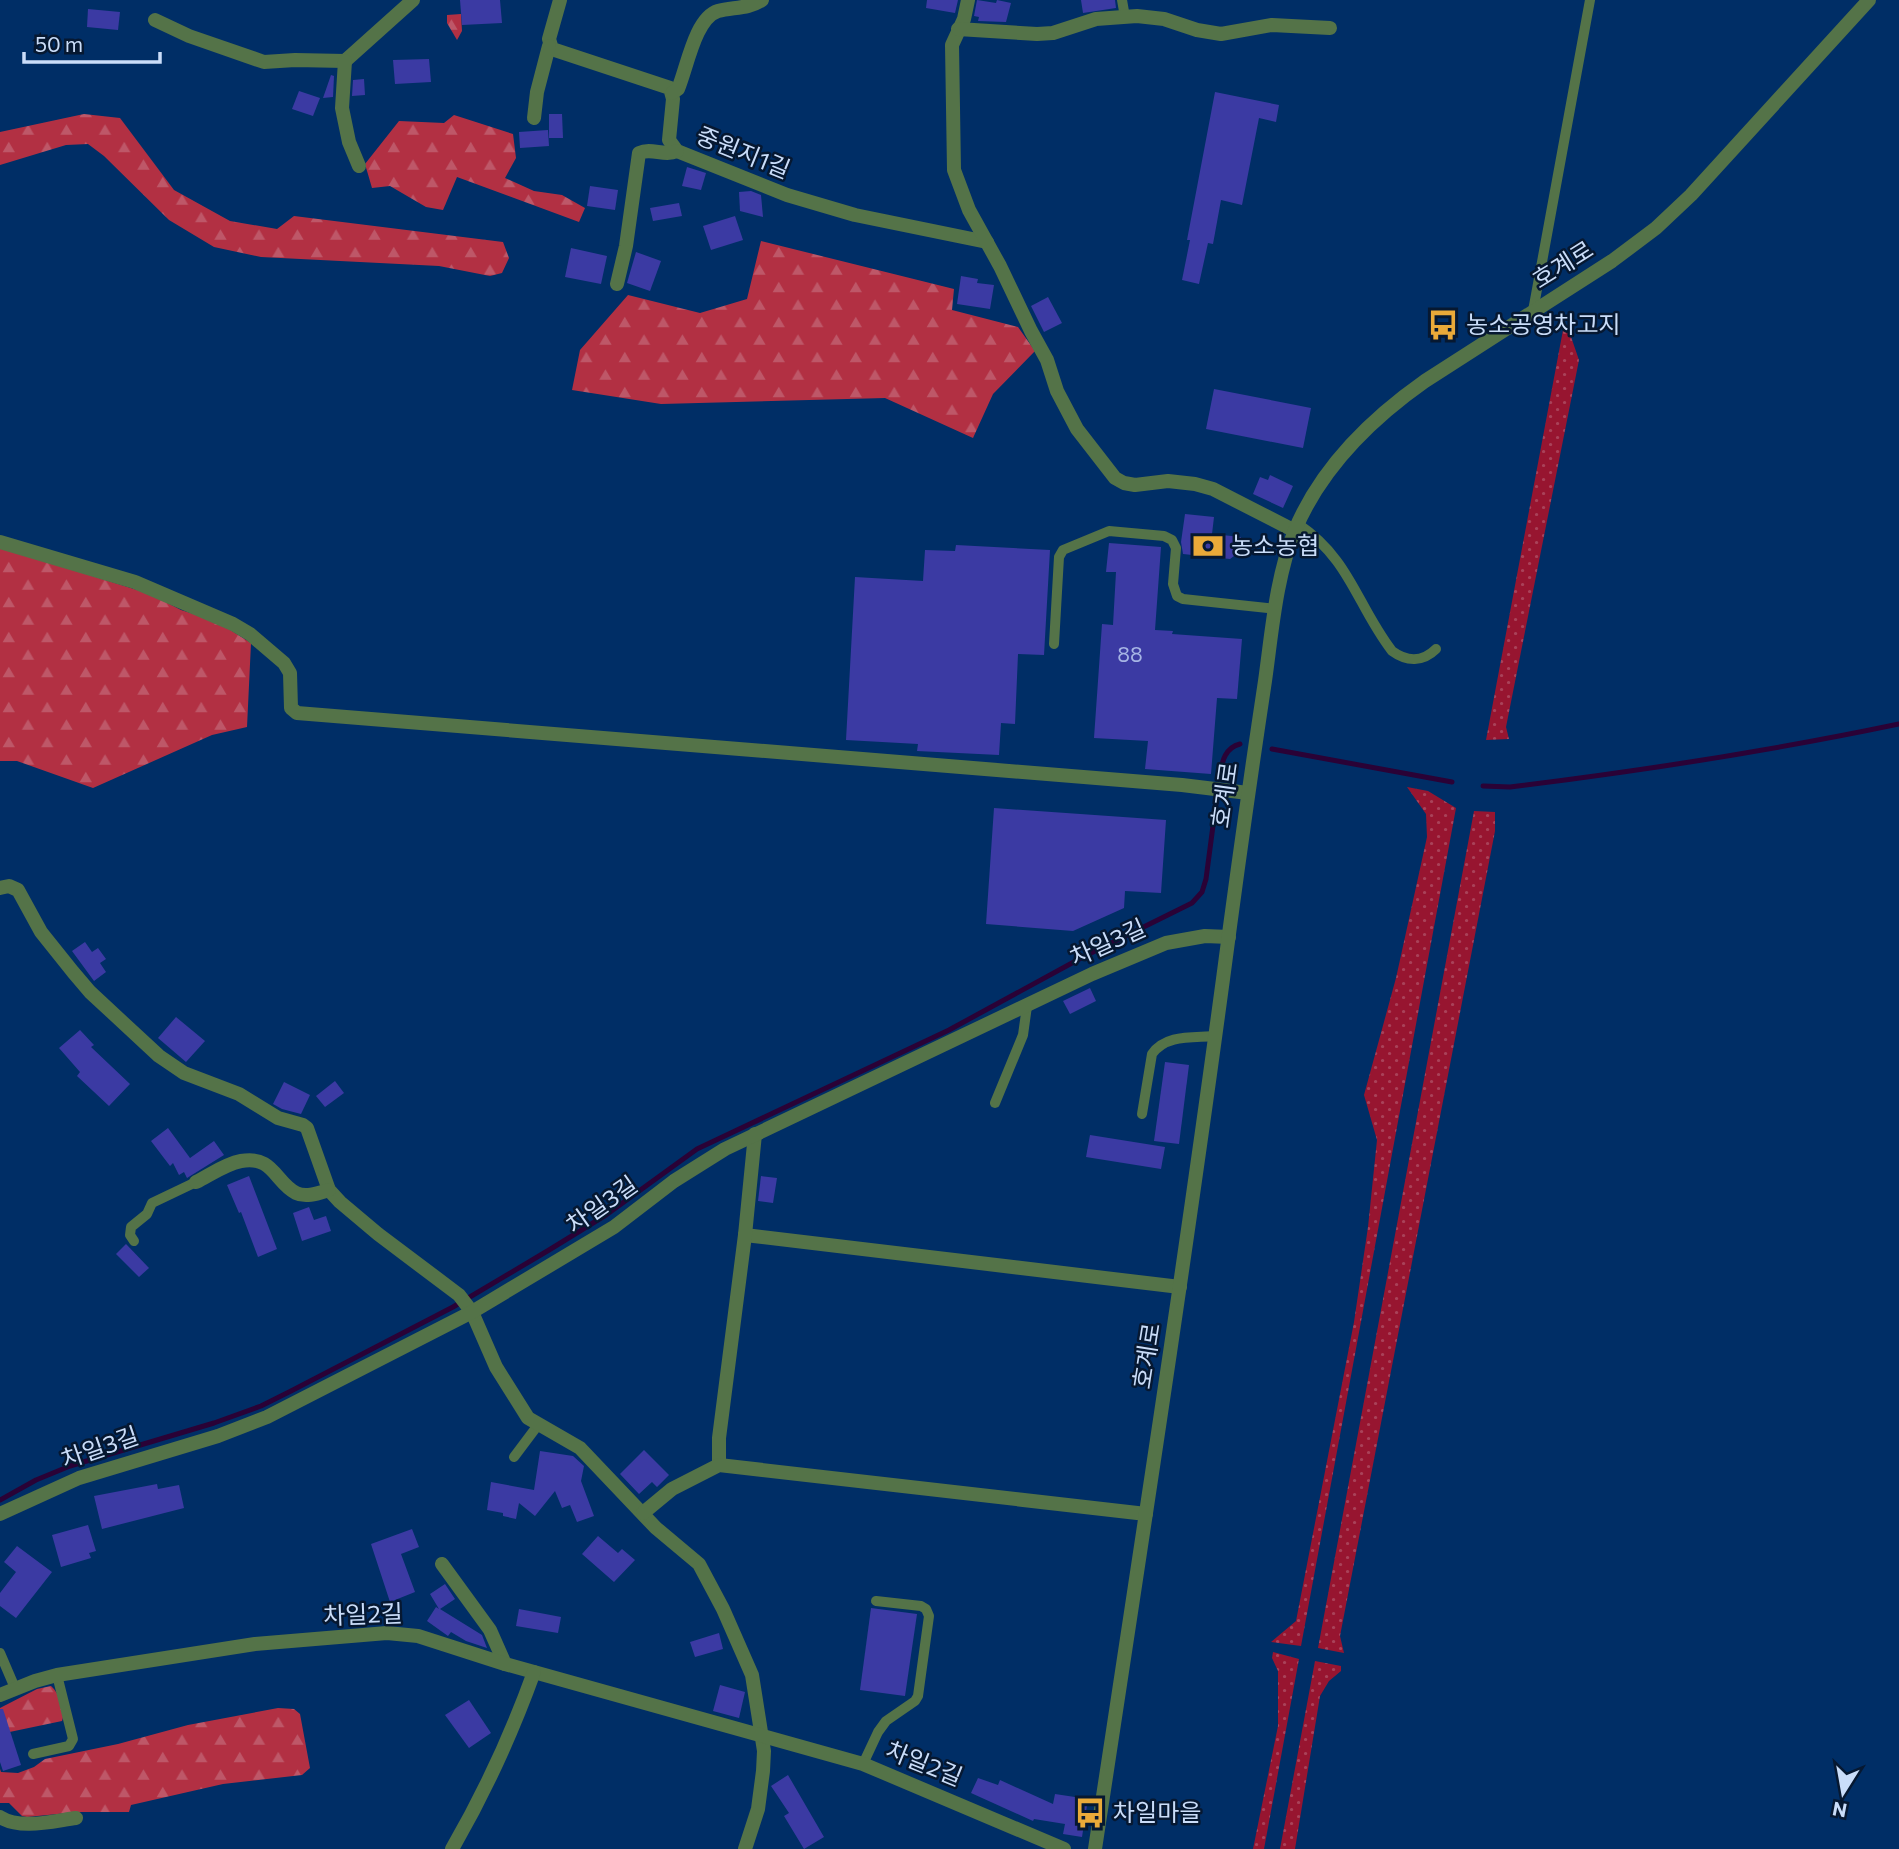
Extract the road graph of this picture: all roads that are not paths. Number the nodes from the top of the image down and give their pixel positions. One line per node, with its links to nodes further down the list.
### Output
1 (413, 0): 13 (street)
2 (560, 0): 12 (street)
3 (762, 0): 14 (street)
4 (968, 0): 11 (street)
5 (1122, 0): 8 (lane)
6 (1590, 0): 20 (lane)
7 (1869, 0): 20 (street, 호계로)
8 (1125, 17): 10 (street); 11 (street)
9 (155, 20): 13 (street)
10 (1330, 28)
11 (958, 29): 18 (street)
12 (549, 46): 14 (street); 15 (street)
13 (345, 61): 17 (street)
14 (672, 93): 16 (street, 중원지1길)
15 (534, 118)
16 (677, 151): 18 (street, 중원지1길); 19 (street)
17 (359, 166)
18 (987, 242): 21 (street)
19 (617, 284)
20 (1534, 311): 21 (street, 호계로)
21 (1297, 527): 23 (street, 호계로); 25 (lane)
22 (0, 542): 26 (street)
23 (1276, 609): 24 (lane); 26 (street, 호계로)
24 (1054, 644)
25 (1436, 649)
26 (1248, 793): 28 (street, 호계로)
27 (0, 888): 35 (street)
28 (1229, 937): 29 (street, 차일3길); 30 (street, 호계로)
29 (1027, 1006): 31 (lane); 33 (street, 차일3길)
30 (1215, 1036): 32 (lane); 38 (street, 호계로)
31 (995, 1103)
32 (1143, 1114)
33 (755, 1135): 36 (street); 39 (street, 차일3길)
34 (196, 1182): 35 (street); 37 (lane)
35 (329, 1190): 39 (street)
36 (745, 1235): 38 (street); 42 (street)
37 (134, 1241)
38 (1180, 1287): 45 (street, 호계로)
39 (472, 1312): 40 (street); 44 (street, 차일3길)
40 (538, 1425): 41 (lane); 43 (street)
41 (514, 1457)
42 (719, 1465): 43 (street); 45 (street)
43 (643, 1513): 54 (street)
44 (0, 1514)
45 (1146, 1514): 62 (street, 호계로)
46 (442, 1564): 49 (street)
47 (876, 1601): 56 (lane)
48 (0, 1653): 52 (lane)
49 (505, 1664): 50 (street, 차일2길); 51 (street, 차일2길)
50 (534, 1672): 54 (street, 차일2길); 59 (street)
51 (57, 1675): 52 (street, 차일2길); 55 (lane)
52 (15, 1688): 53 (street, 차일2길)
53 (0, 1695)
54 (761, 1735): 56 (street, 차일2길); 60 (street)
55 (33, 1754)
56 (863, 1764): 61 (street, 차일2길)
57 (0, 1816): 58 (street)
58 (76, 1818)
59 (452, 1849)
60 (745, 1849)
61 (1064, 1849)
62 (1096, 1849)

